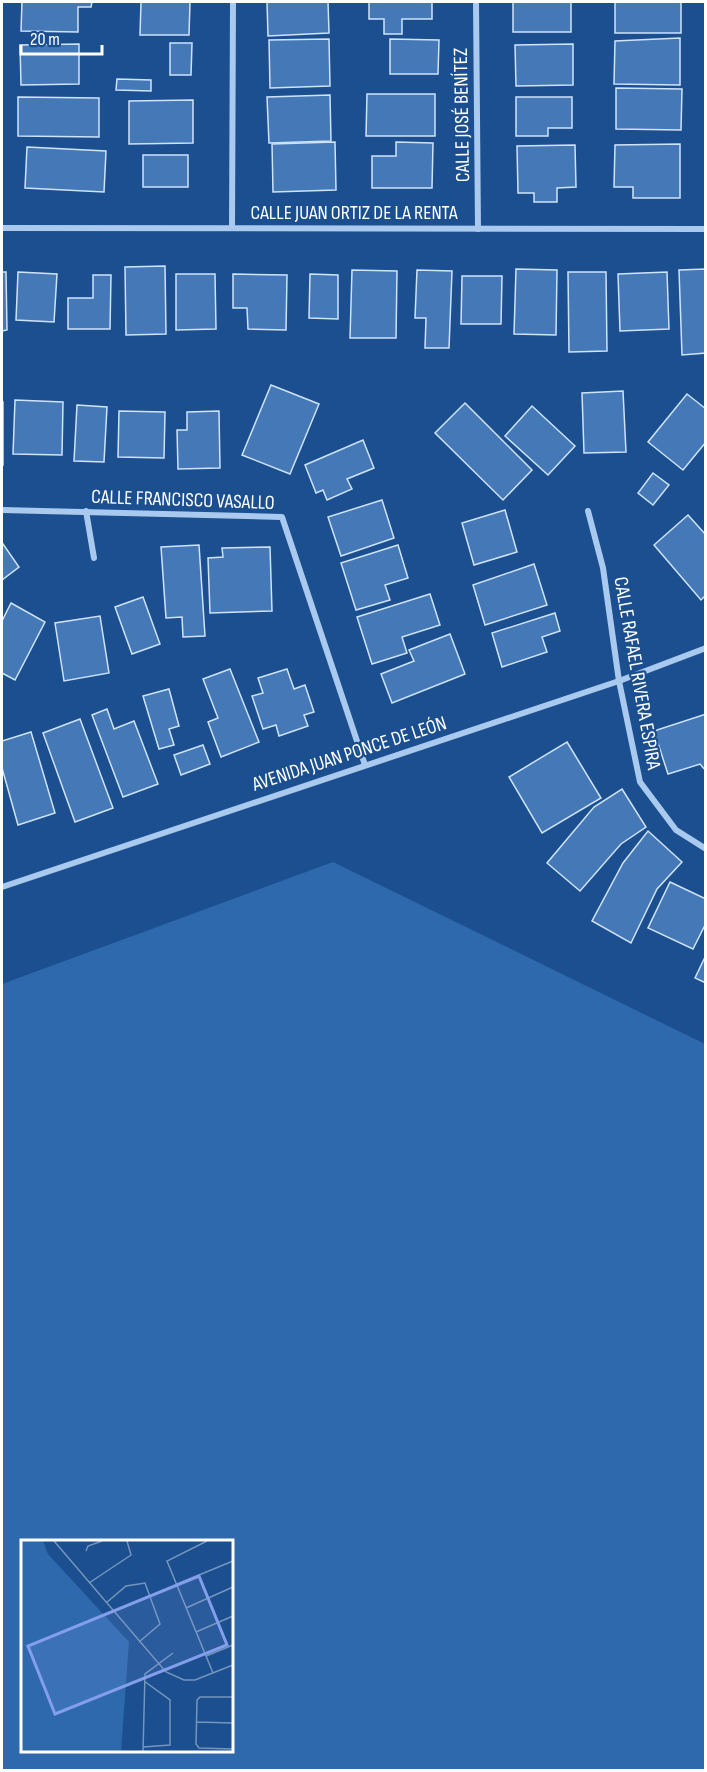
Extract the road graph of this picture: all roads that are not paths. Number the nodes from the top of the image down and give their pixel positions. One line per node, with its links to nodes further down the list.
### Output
1 (233, 2): 4 (street)
2 (476, 2): 5 (street, CALLE JOSÉ BENÍTEZ)
3 (2, 228): 4 (street, CALLE JUAN ORTIZ DE LA RENTA)
4 (232, 228): 5 (street, CALLE JUAN ORTIZ DE LA RENTA)
5 (478, 229): 6 (street, CALLE JUAN ORTIZ DE LA RENTA)
6 (705, 229)
7 (2, 510): 8 (street, CALLE FRANCISCO VASALLO)
8 (86, 511): 10 (street); 13 (street, CALLE FRANCISCO VASALLO)
9 (588, 512): 12 (street, CALLE RAFAEL RIVERA ESPIRA)
10 (94, 558)
11 (705, 648): 12 (street, AVENIDA JUAN PONCE DE LEÓN)
12 (619, 681): 13 (street, AVENIDA JUAN PONCE DE LEÓN); 14 (street, CALLE RAFAEL RIVERA ESPIRA)
13 (365, 765): 15 (street, AVENIDA JUAN PONCE DE LEÓN)
14 (705, 849)
15 (2, 887)

